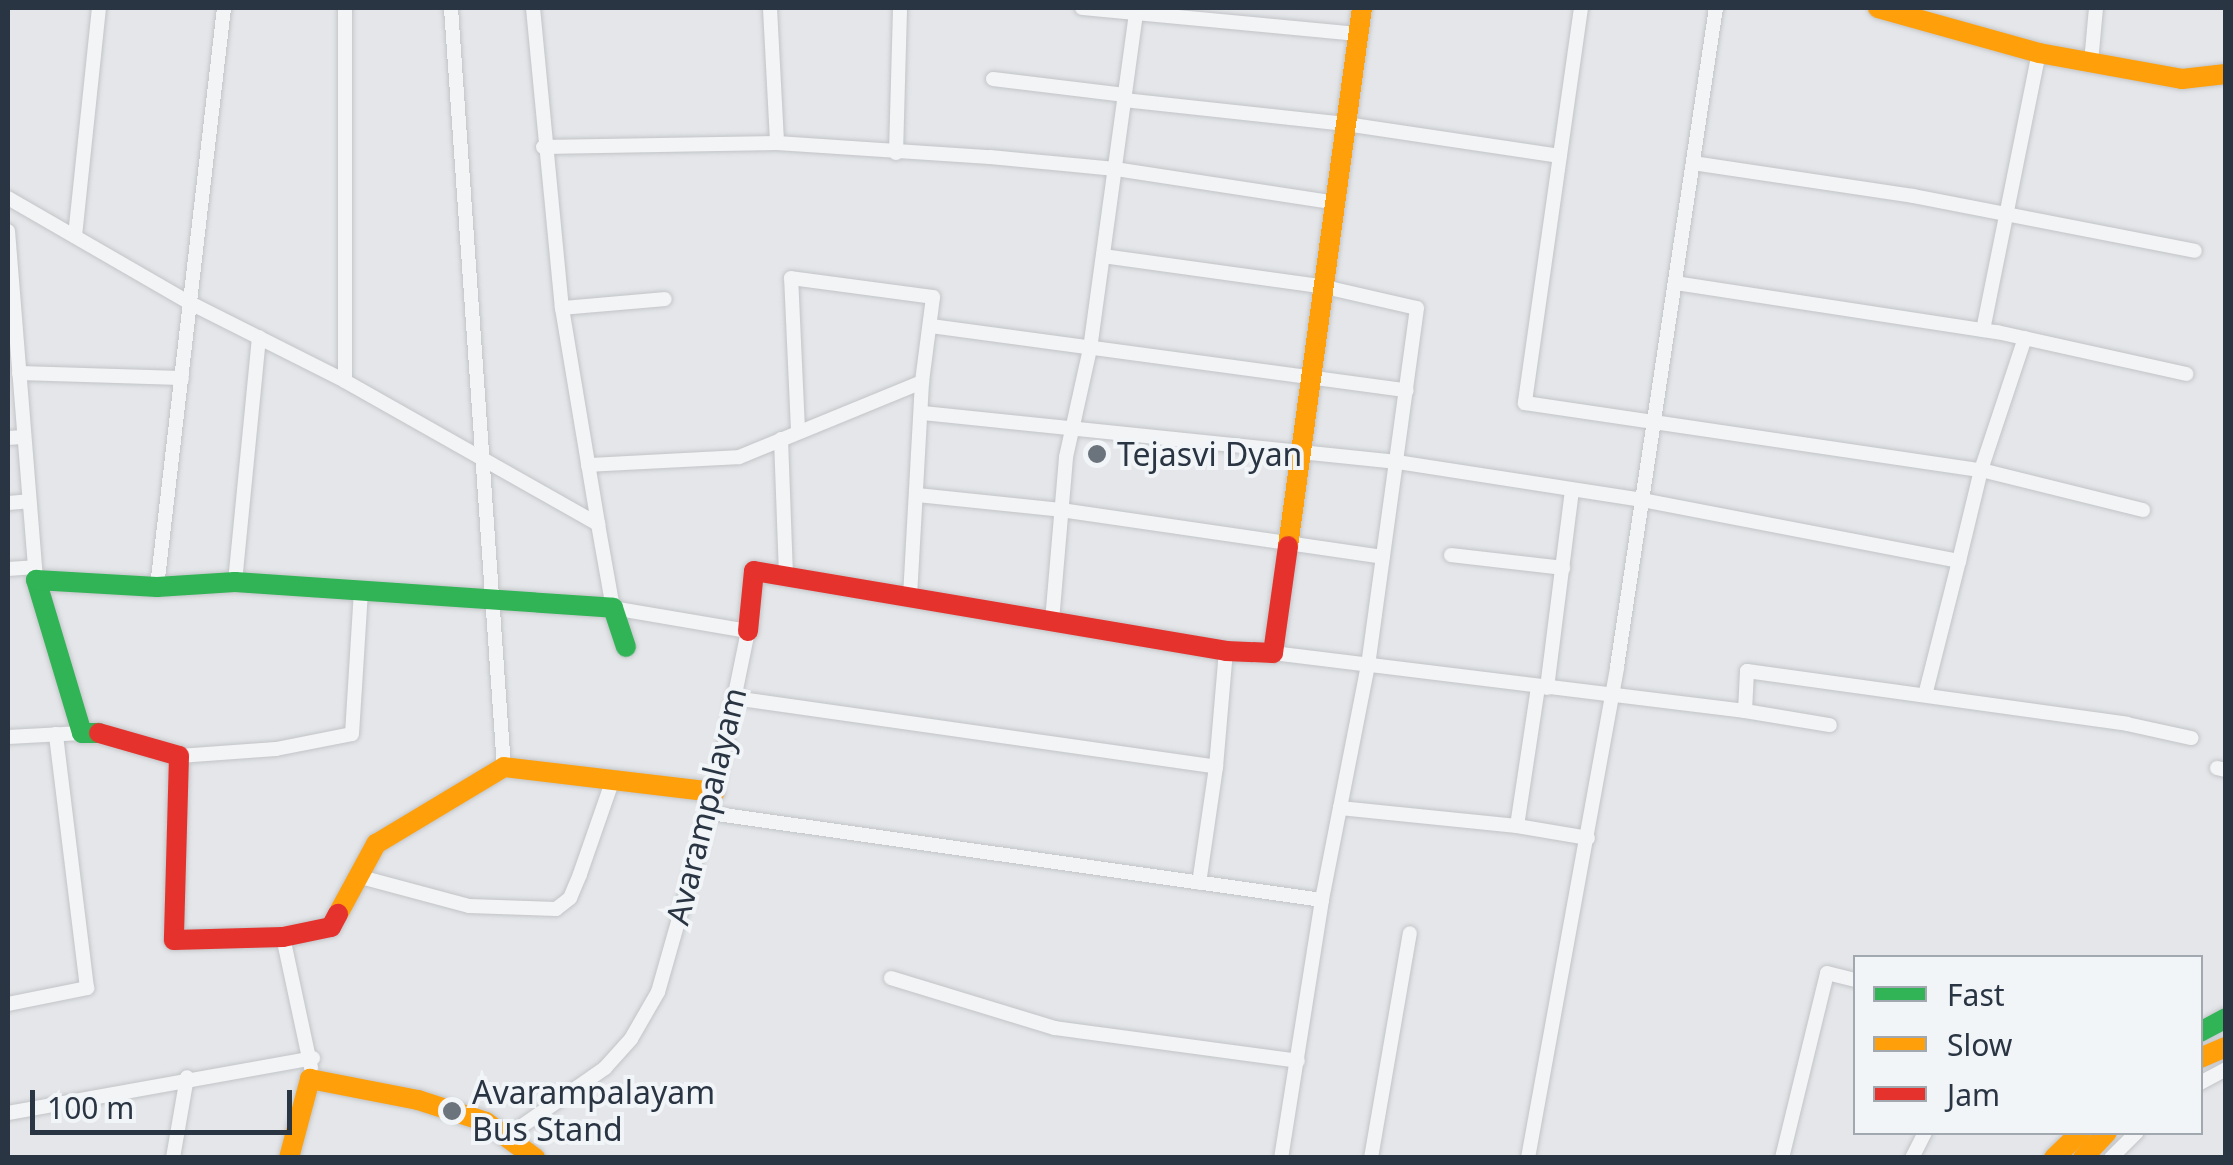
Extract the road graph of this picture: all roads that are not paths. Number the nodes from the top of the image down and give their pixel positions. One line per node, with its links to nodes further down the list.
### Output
1 (99, 8): 33 (street)
2 (224, 8): 40 (street)
3 (346, 8): 51 (street)
4 (451, 8): 62 (street)
5 (533, 8): 24 (street)
6 (770, 8): 23 (street)
7 (900, 8): 25 (street)
8 (1082, 8): 14 (street)
9 (1362, 8): 16 (street)
10 (1581, 8): 26 (street)
11 (1716, 8): 27 (street)
12 (1878, 8): 15 (street)
13 (2096, 8): 18 (street)
14 (1136, 11): 16 (street); 21 (street)
15 (1920, 14): 17 (street)
16 (1359, 34): 22 (street)
17 (2038, 53): 18 (street); 31 (street)
18 (2091, 62): 19 (street)
19 (2226, 74)
20 (992, 78): 21 (street)
21 (1125, 98): 22 (street); 28 (street)
22 (1346, 124): 26 (street); 30 (street)
23 (777, 144): 24 (street); 25 (street)
24 (544, 146): 41 (street)
25 (896, 154): 28 (street)
26 (1560, 156): 55 (street)
27 (1693, 163): 31 (street); 36 (street)
28 (1115, 169): 30 (street); 35 (street)
29 (8, 198): 33 (street)
30 (1337, 204): 37 (street)
31 (2007, 213): 34 (street); 43 (street)
32 (8, 231): 38 (street)
33 (74, 236): 40 (street)
34 (2194, 252)
35 (1103, 256): 37 (street); 46 (street)
36 (1675, 283): 43 (street); 55 (street)
37 (1326, 287): 50 (street); 53 (street)
38 (10, 296): 47 (street)
39 (665, 299): 41 (street)
40 (190, 303): 44 (street); 49 (street)
41 (562, 308): 64 (street)
42 (930, 326): 46 (street); 52 (street); 57 (street)
43 (1983, 330): 45 (street)
44 (259, 337): 51 (street); 82 (street)
45 (2026, 338): 48 (street); 65 (street)
46 (1090, 349): 50 (street); 56 (street)
47 (15, 371): 49 (street); 58 (street)
48 (2186, 374)
49 (182, 378): 83 (street)
50 (1312, 380): 53 (street); 61 (street)
51 (345, 381): 62 (street)
52 (922, 382): 54 (street); 57 (street)
53 (1406, 390): 63 (street)
54 (923, 413): 56 (street); 67 (street)
55 (1654, 421): 65 (street); 68 (street)
56 (1072, 428): 61 (street); 71 (street)
57 (798, 430): 60 (street)
58 (24, 437): 59 (street); 69 (street)
59 (8, 438)
60 (781, 439): 64 (street); 81 (street)
61 (1302, 452): 63 (street); 74 (street)
62 (481, 459): 73 (street); 86 (street)
63 (1396, 462): 66 (street); 76 (street)
64 (588, 466): 73 (street)
65 (1982, 470): 72 (street); 77 (street)
66 (1572, 491): 68 (street); 78 (street)
67 (917, 495): 71 (street); 85 (street)
68 (1642, 500): 77 (street); 95 (street)
69 (30, 502): 70 (street); 80 (street)
70 (8, 503)
71 (1061, 510): 74 (street); 88 (street)
72 (2142, 510)
73 (598, 524): 87 (street)
74 (1288, 544): 76 (street); 92 (street)
75 (1451, 554): 78 (street)
76 (1383, 557): 93 (street)
77 (1958, 561): 96 (street)
78 (1563, 568): 94 (street)
79 (8, 569): 80 (street)
80 (35, 574): 83 (street); 100 (street)
81 (786, 576): 85 (street); 89 (street)
82 (235, 582): 83 (street); 84 (street)
83 (158, 587)
84 (361, 592): 86 (street); 104 (street)
85 (910, 597): 88 (street)
86 (493, 600): 87 (street); 106 (street)
87 (613, 608): 89 (street); 90 (street)
88 (1052, 621): 91 (street)
89 (748, 631): 97 (street, Avarampalayam)
90 (626, 647)
91 (1226, 651): 92 (street); 105 (street)
92 (1273, 653): 93 (street)
93 (1368, 666): 94 (street); 109 (street)
94 (1542, 688): 95 (street); 110 (street)
95 (1612, 696): 98 (street); 111 (street)
96 (1925, 696): 98 (street); 103 (street)
97 (734, 698): 105 (street); 108 (street, Avarampalayam)
98 (1744, 711): 99 (street)
99 (1830, 725)
100 (82, 733): 101 (street); 104 (street)
101 (56, 734): 102 (street); 119 (street)
102 (8, 737)
103 (2191, 738)
104 (179, 756): 116 (street)
105 (1216, 766): 113 (street)
106 (504, 767): 107 (street); 112 (street)
107 (613, 779): 108 (street); 112 (street)
108 (712, 802): 113 (street); 132 (street, Avarampalayam)
109 (1340, 808): 110 (street); 114 (street)
110 (1517, 826): 111 (street)
111 (1588, 838): 138 (street)
112 (357, 876): 116 (street)
113 (1199, 884): 114 (street)
114 (1322, 900): 122 (street)
115 (1410, 934): 137 (street)
116 (282, 937): 123 (street)
117 (892, 978): 122 (street)
118 (1853, 979): 139 (street)
119 (8, 1004)
120 (2226, 1018): 121 (street)
121 (2203, 1030)
122 (1298, 1061): 136 (street)
123 (311, 1069): 125 (street); 132 (street); 134 (street)
124 (2226, 1069): 126 (street)
125 (186, 1077): 127 (street); 133 (street)
126 (2203, 1080)
127 (8, 1112)
128 (1923, 1135): 140 (street)
129 (2078, 1135): 141 (street)
130 (2104, 1135): 142 (street)
131 (2135, 1135): 143 (street)
132 (509, 1136): 135 (street)
133 (173, 1158)
134 (289, 1158)
135 (535, 1158)
136 (1282, 1158)
137 (1371, 1158)
138 (1528, 1158)
139 (1782, 1158)
140 (1912, 1158)
141 (2054, 1158)
142 (2083, 1158)
143 (2112, 1158)

